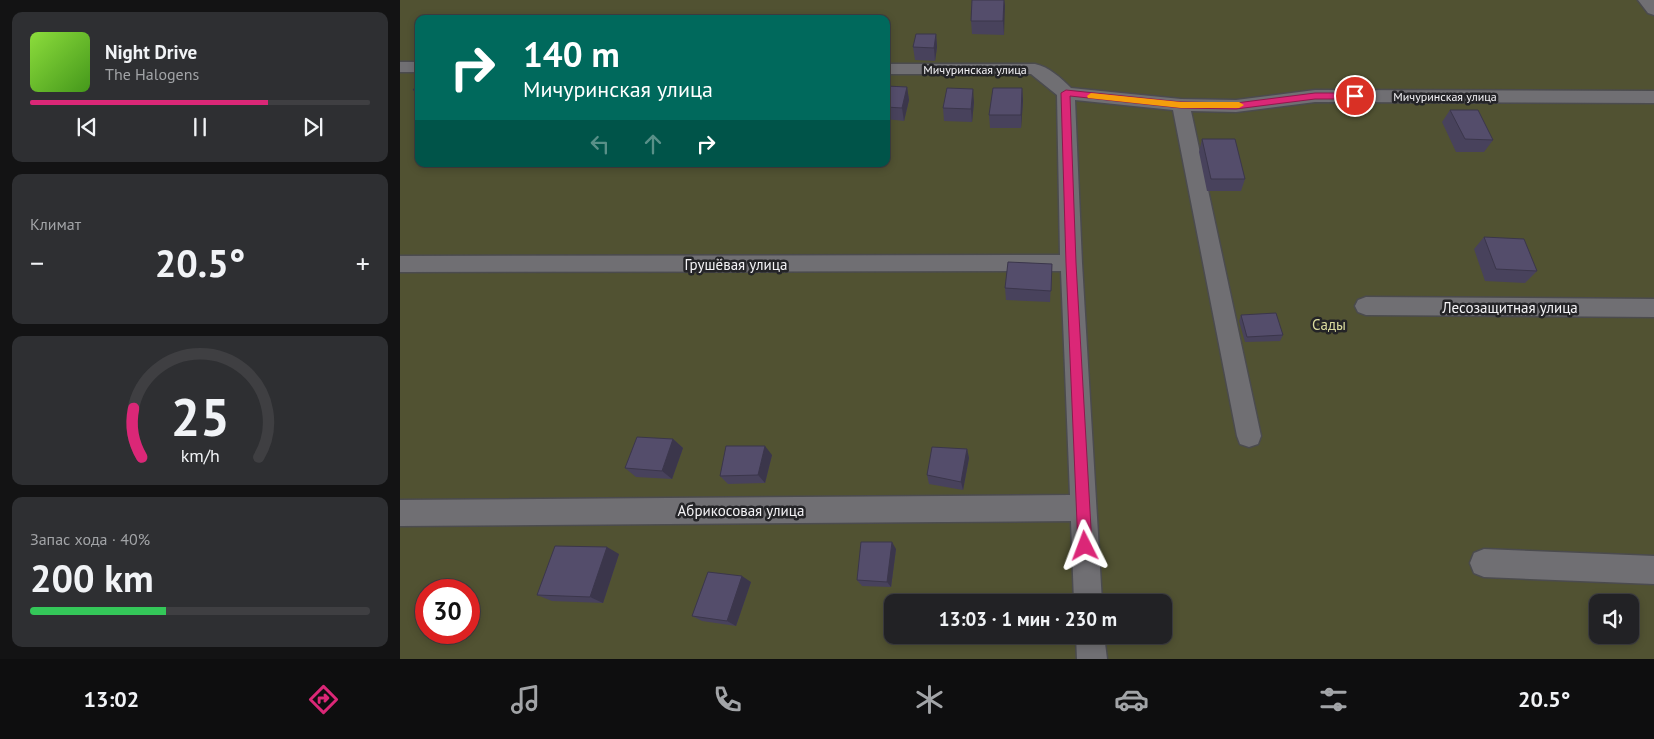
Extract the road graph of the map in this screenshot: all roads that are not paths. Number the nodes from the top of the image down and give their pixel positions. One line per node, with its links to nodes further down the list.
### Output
1 (1646, 0): 2 (street)
2 (1654, 10)
3 (400, 67): 4 (street)
4 (415, 67)
5 (890, 69): 6 (street, Мичуринская улица)
6 (1066, 93): 8 (street, Мичуринская улица); 9 (street)
7 (1654, 97): 8 (street, Мичуринская улица)
8 (1181, 105): 13 (street)
9 (1071, 263): 10 (street, Грушёвая улица); 14 (street)
10 (400, 264)
11 (1366, 306): 12 (street, Лесозащитная улица)
12 (1654, 308)
13 (1248, 436)
14 (1083, 508): 15 (street, Абрикосовая улица); 18 (street)
15 (400, 513)
16 (1484, 563): 17 (street)
17 (1654, 570)
18 (1088, 594)
19 (1091, 644): 20 (street)
20 (1092, 659)

